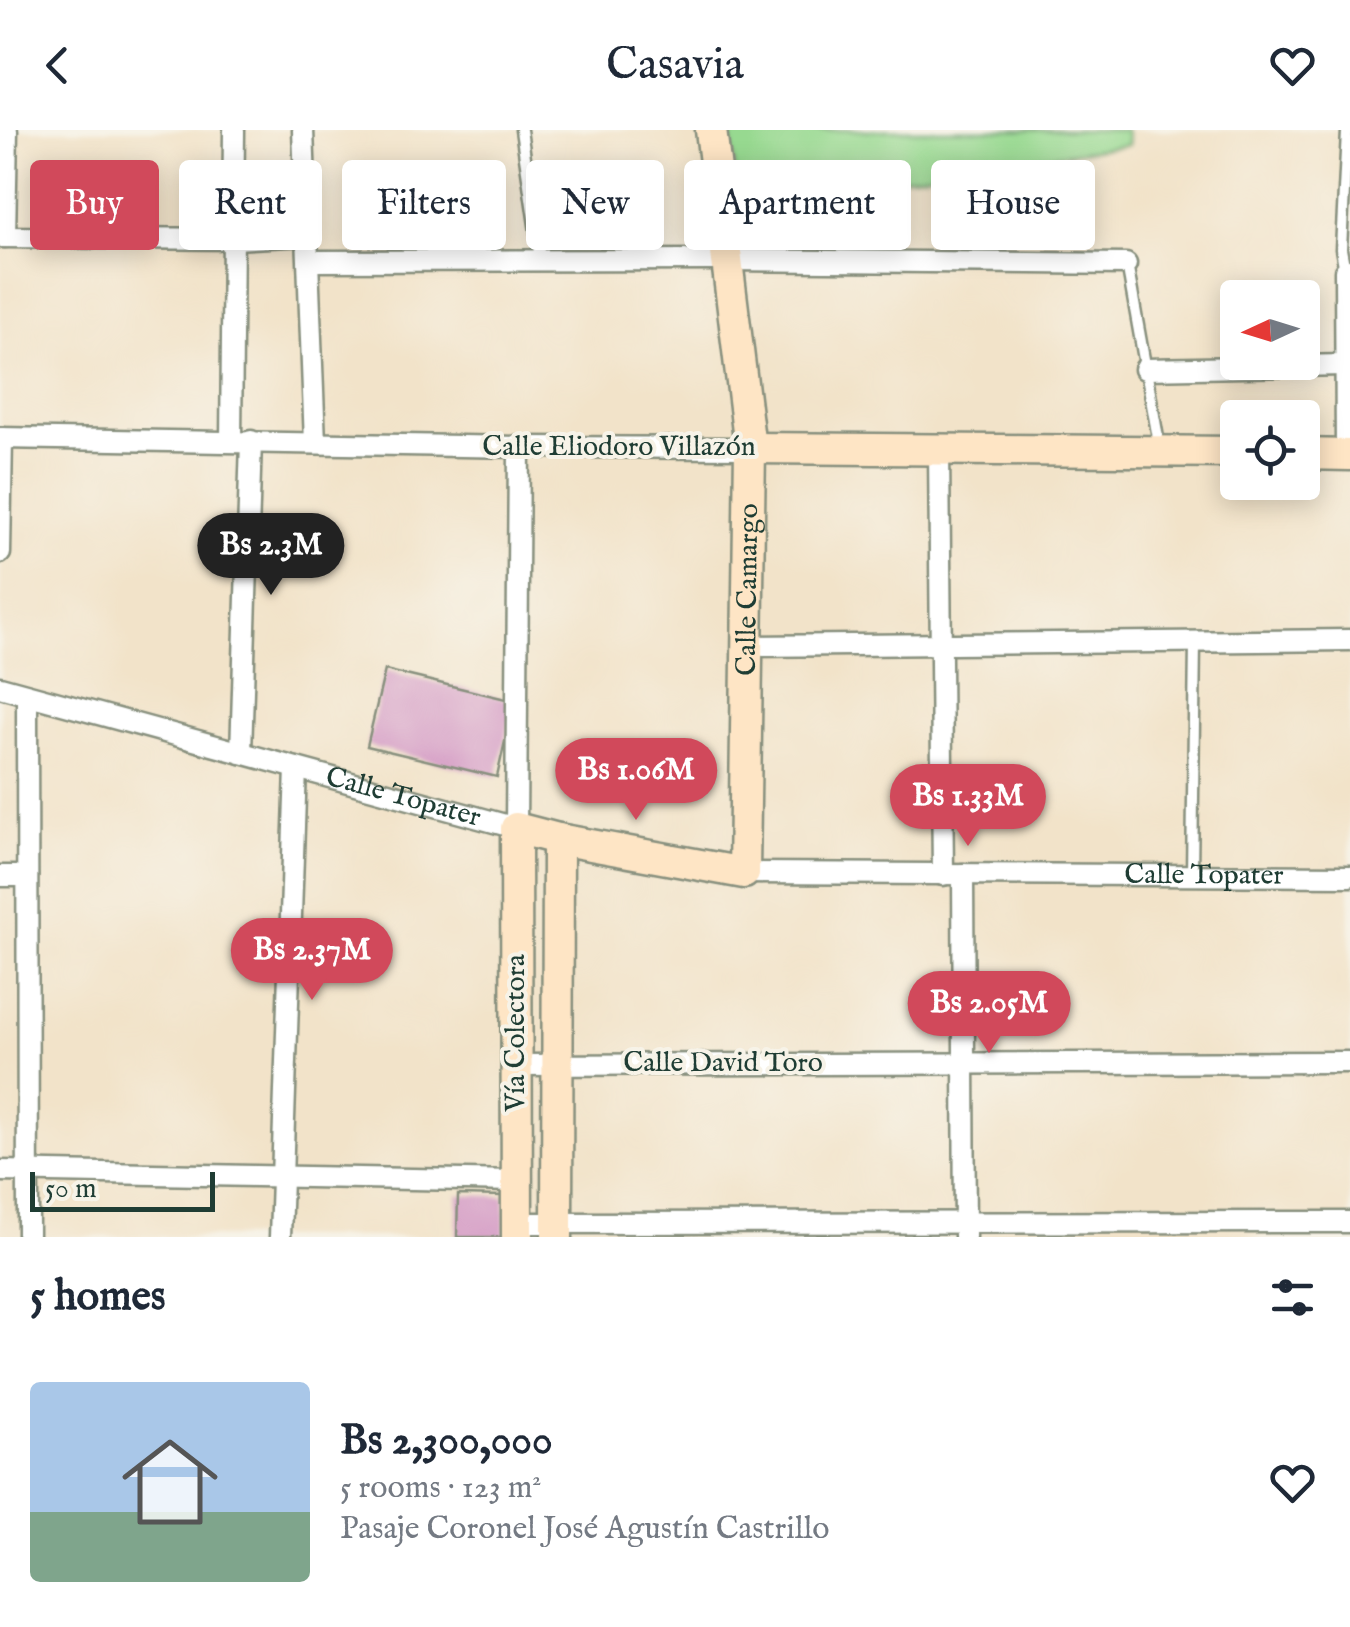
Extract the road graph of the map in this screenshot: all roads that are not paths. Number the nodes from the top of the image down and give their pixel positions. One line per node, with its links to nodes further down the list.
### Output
1 (7, 130): 9 (street)
2 (234, 130): 7 (street)
3 (304, 130): 8 (street)
4 (521, 130): 13 (lane)
5 (711, 130): 14 (main road, Calle Camargo)
6 (1350, 131): 17 (lane)
7 (234, 160)
8 (305, 160)
9 (3, 238): 10 (street)
10 (179, 238)
11 (234, 250): 21 (street)
12 (309, 250): 15 (street)
13 (540, 260): 14 (street); 15 (street)
14 (727, 260): 16 (street); 24 (main road, Calle Camargo)
15 (309, 261): 22 (street)
16 (1126, 264): 19 (lane)
17 (1347, 270): 18 (street)
18 (1346, 365): 19 (street); 29 (street)
19 (1145, 369): 26 (lane)
20 (1, 438): 21 (street, Calle Eliodoro Villazón); 30 (street)
21 (241, 441): 22 (street, Calle Eliodoro Villazón); 37 (street)
22 (315, 442): 23 (street, Calle Eliodoro Villazón)
23 (519, 447): 24 (street, Calle Eliodoro Villazón); 39 (street)
24 (750, 448): 25 (main road, Calle Eliodoro Villazón); 33 (main road, Calle Camargo)
25 (938, 449): 26 (main road, Calle Eliodoro Villazón); 34 (street)
26 (1160, 450): 27 (main road, Calle Eliodoro Villazón)
27 (1220, 452)
28 (1320, 454): 29 (main road)
29 (1348, 455)
30 (0, 553)
31 (1350, 640): 32 (street)
32 (1195, 642): 34 (street); 43 (lane)
33 (747, 646): 34 (street); 41 (main road, Calle Camargo)
34 (940, 646): 42 (street)
35 (0, 687): 36 (street, Calle Topater)
36 (28, 695): 37 (street, Calle Topater); 45 (street)
37 (240, 753): 38 (street, Calle Topater)
38 (296, 768): 39 (street, Calle Topater); 53 (street)
39 (516, 828): 40 (main road, Calle Topater); 50 (main road, Vía Colectora)
40 (558, 839): 41 (main road, Calle Topater); 49 (main road, Vía Colectora)
41 (744, 873): 42 (street, Calle Topater)
42 (953, 875): 43 (street, Calle Topater); 48 (street)
43 (1192, 875): 46 (street, Calle Topater)
44 (0, 876): 45 (street)
45 (28, 876): 52 (street)
46 (1350, 876)
47 (1350, 1062): 48 (street, Calle David Toro)
48 (964, 1063): 49 (street, Calle David Toro); 58 (street)
49 (557, 1064): 50 (street, Calle David Toro); 57 (main road, Vía Colectora)
50 (516, 1065): 54 (main road, Vía Colectora)
51 (0, 1171): 52 (street)
52 (28, 1172): 53 (street); 59 (street)
53 (280, 1176): 54 (street); 60 (street)
54 (517, 1181): 56 (main road, Vía Colectora)
55 (1350, 1222): 58 (street)
56 (517, 1230): 57 (street)
57 (557, 1230): 58 (street)
58 (964, 1230)
59 (28, 1237)
60 (280, 1237)

